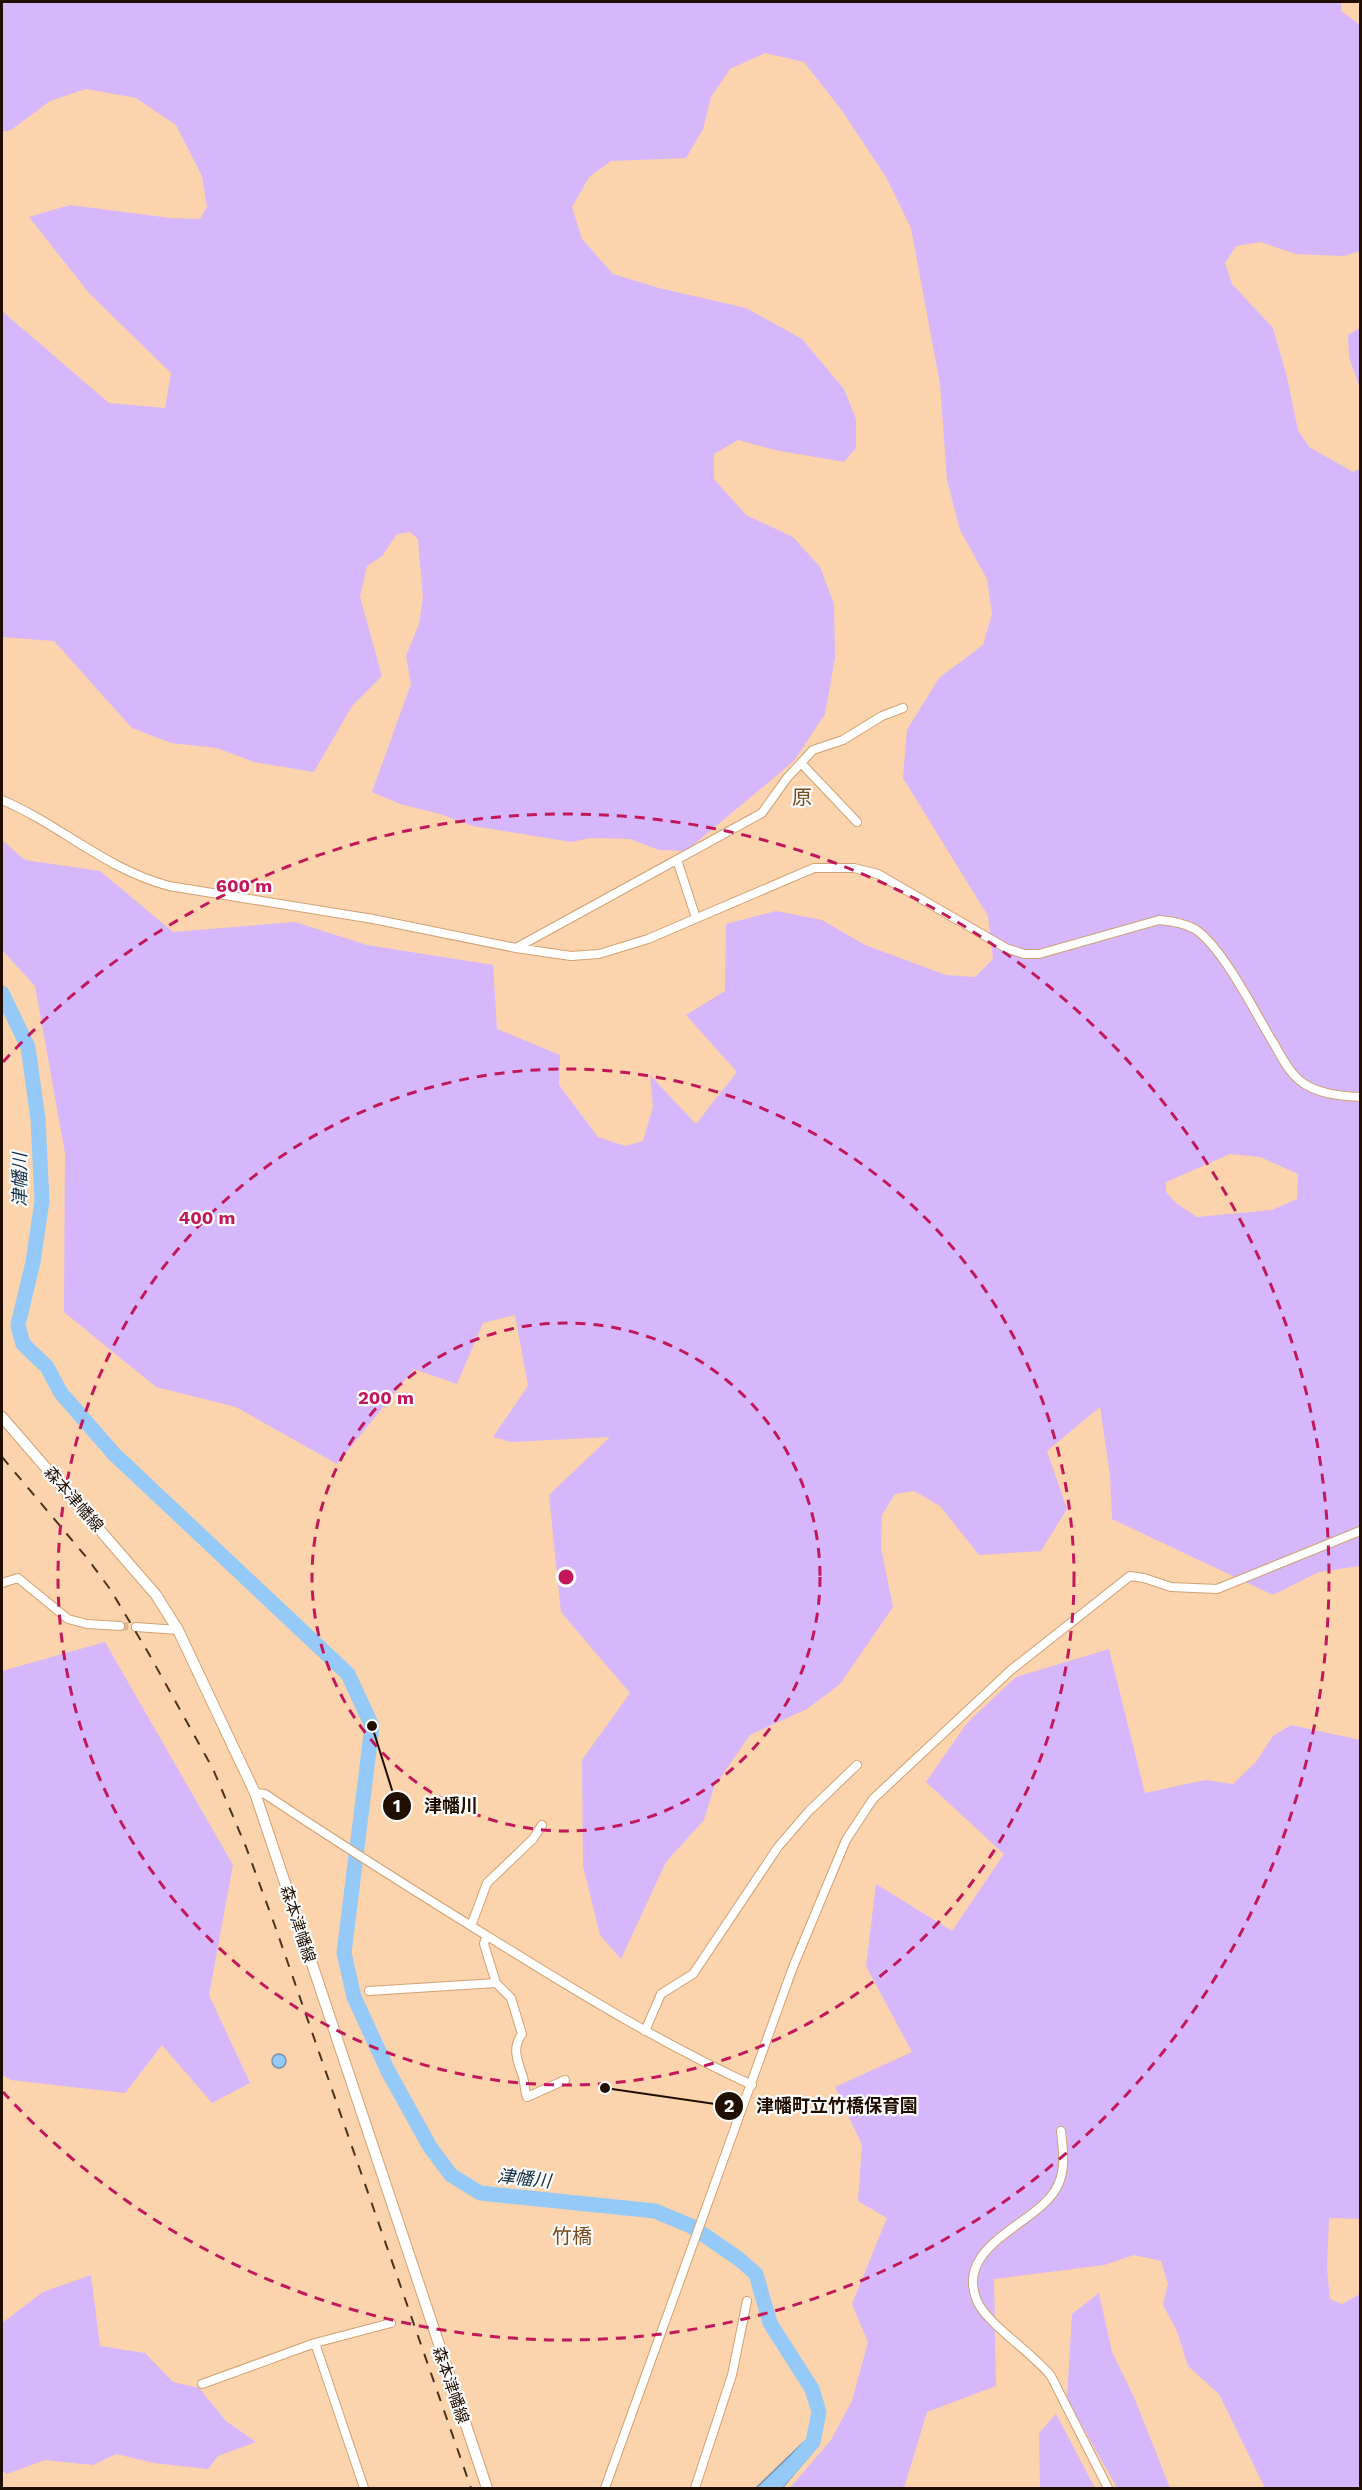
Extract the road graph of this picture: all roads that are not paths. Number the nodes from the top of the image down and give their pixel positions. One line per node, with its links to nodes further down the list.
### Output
1 (903, 708): 2 (street)
2 (801, 763): 4 (street); 5 (street)
3 (2, 800): 7 (street)
4 (857, 822)
5 (677, 860): 6 (street); 7 (street)
6 (696, 918): 7 (street); 8 (street)
7 (516, 948)
8 (1360, 1097)
9 (2, 1417): 14 (main road, 森本津幡線)
10 (1360, 1531): 24 (street)
11 (2, 1583): 12 (street)
12 (120, 1626)
13 (136, 1628): 14 (street)
14 (178, 1630): 16 (main road, 森本津幡線)
15 (857, 1765): 22 (street)
16 (255, 1793): 18 (street); 31 (main road, 森本津幡線)
17 (542, 1825): 18 (street)
18 (471, 1926): 19 (street)
19 (486, 1936): 20 (street); 22 (street)
20 (496, 1983): 21 (street); 23 (street)
21 (369, 1991)
22 (645, 2031): 24 (street)
23 (565, 2080)
24 (752, 2085): 32 (street)
25 (1061, 2131): 34 (street)
26 (747, 2301): 33 (street)
27 (391, 2323): 28 (street)
28 (315, 2343): 29 (street); 30 (street)
29 (202, 2384)
30 (364, 2488)
31 (487, 2488)
32 (605, 2488)
33 (695, 2488)
34 (1108, 2488)

